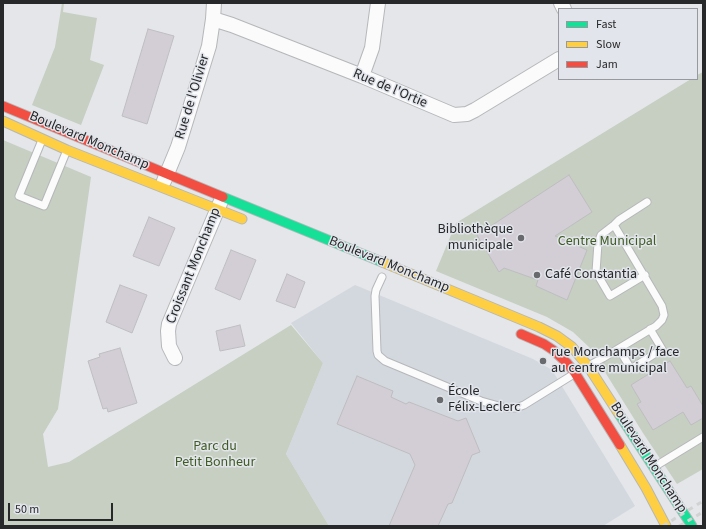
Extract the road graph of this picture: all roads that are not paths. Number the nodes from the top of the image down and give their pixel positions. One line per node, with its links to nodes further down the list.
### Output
1 (214, 3): 3 (street, Rue de l'Olivier)
2 (378, 3): 5 (street)
3 (213, 19): 5 (street, Rue de l'Ortie); 10 (street, Rue de l'Olivier)
4 (558, 59): 5 (street, Rue de l'Ortie)
5 (362, 76)
6 (3, 106): 10 (street, Boulevard Monchamp)
7 (3, 121): 8 (street, Boulevard Monchamp)
8 (42, 138): 9 (street, Boulevard Monchamp); 9 (lane)
9 (67, 150): 11 (street, Boulevard Monchamp)
10 (168, 174): 11 (street, Rue de l'Olivier); 13 (street, Boulevard Monchamp)
11 (161, 188): 13 (street, Boulevard Monchamp)
12 (647, 202): 15 (lane)
13 (220, 203): 14 (street, Boulevard Monchamp); 21 (street, Croissant Monchamp); 22 (street, Boulevard Monchamp)
14 (248, 222)
15 (614, 225): 16 (lane); 16 (lane)
16 (645, 275): 19 (lane)
17 (382, 277): 23 (lane)
18 (510, 329): 23 (street, Boulevard Monchamp)
19 (650, 329): 20 (lane); 20 (lane)
20 (619, 349): 22 (lane)
21 (175, 358)
22 (588, 366): 23 (lane); 25 (street, Boulevard Monchamp)
23 (576, 373): 26 (street, Boulevard Monchamp)
24 (703, 437): 25 (lane)
25 (654, 467): 27 (street, Boulevard Monchamp)
26 (666, 526)
27 (692, 526)

